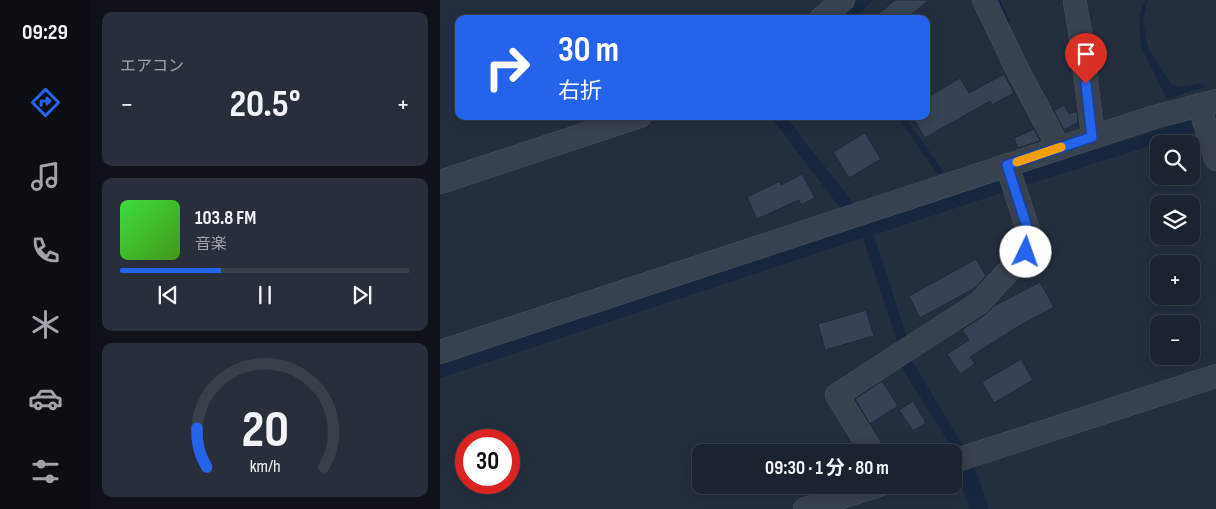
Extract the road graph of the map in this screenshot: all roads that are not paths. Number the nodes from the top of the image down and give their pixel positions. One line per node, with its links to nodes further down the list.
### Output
1 (843, 0): 4 (street)
2 (984, 0): 8 (street)
3 (1075, 3): 7 (street)
4 (826, 15)
5 (1207, 103): 7 (street); 9 (street)
6 (628, 120): 11 (street)
7 (1092, 137): 8 (street)
8 (1059, 148): 10 (street)
9 (1216, 159)
10 (1007, 165): 12 (street); 14 (street)
11 (440, 182)
12 (440, 352)
13 (1216, 376): 15 (street)
14 (867, 444)
15 (962, 458)
16 (851, 494): 17 (street)
17 (804, 509)

